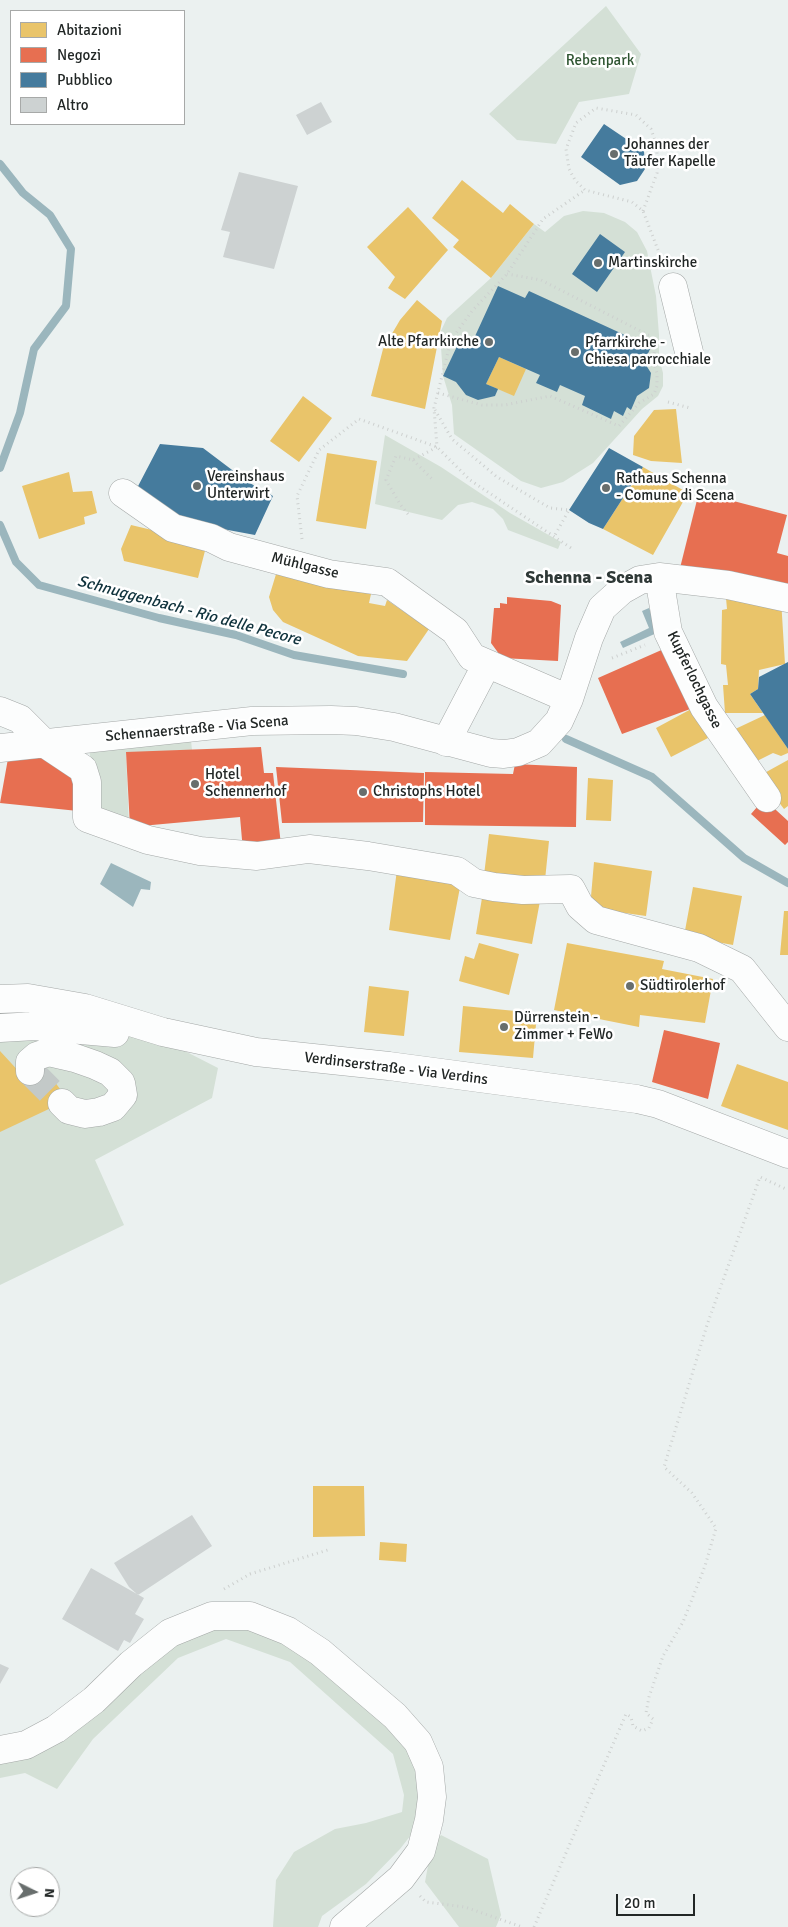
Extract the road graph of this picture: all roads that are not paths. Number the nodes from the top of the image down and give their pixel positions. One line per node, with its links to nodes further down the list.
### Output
1 (673, 287): 2 (street)
2 (689, 352)
3 (123, 493): 6 (street, Mühlgasse)
4 (659, 577): 5 (street); 7 (street); 12 (street, Kupferlochgasse)
5 (788, 598)
6 (478, 660): 7 (street); 9 (street)
7 (564, 710): 9 (street, Schennaerstraße - Via Scena)
8 (0, 711): 10 (street)
9 (446, 742): 10 (street, Schennaerstraße - Via Scena)
10 (44, 743): 11 (street, Schennaerstraße - Via Scena); 14 (street)
11 (0, 748)
12 (767, 798)
13 (0, 999): 19 (street, Verdinserstraße - Via Verdins)
14 (788, 1027)
15 (0, 1028): 16 (street)
16 (115, 1033)
17 (30, 1071): 18 (street)
18 (62, 1103)
19 (788, 1154)
20 (0, 1750): 21 (street)
21 (344, 1927)

